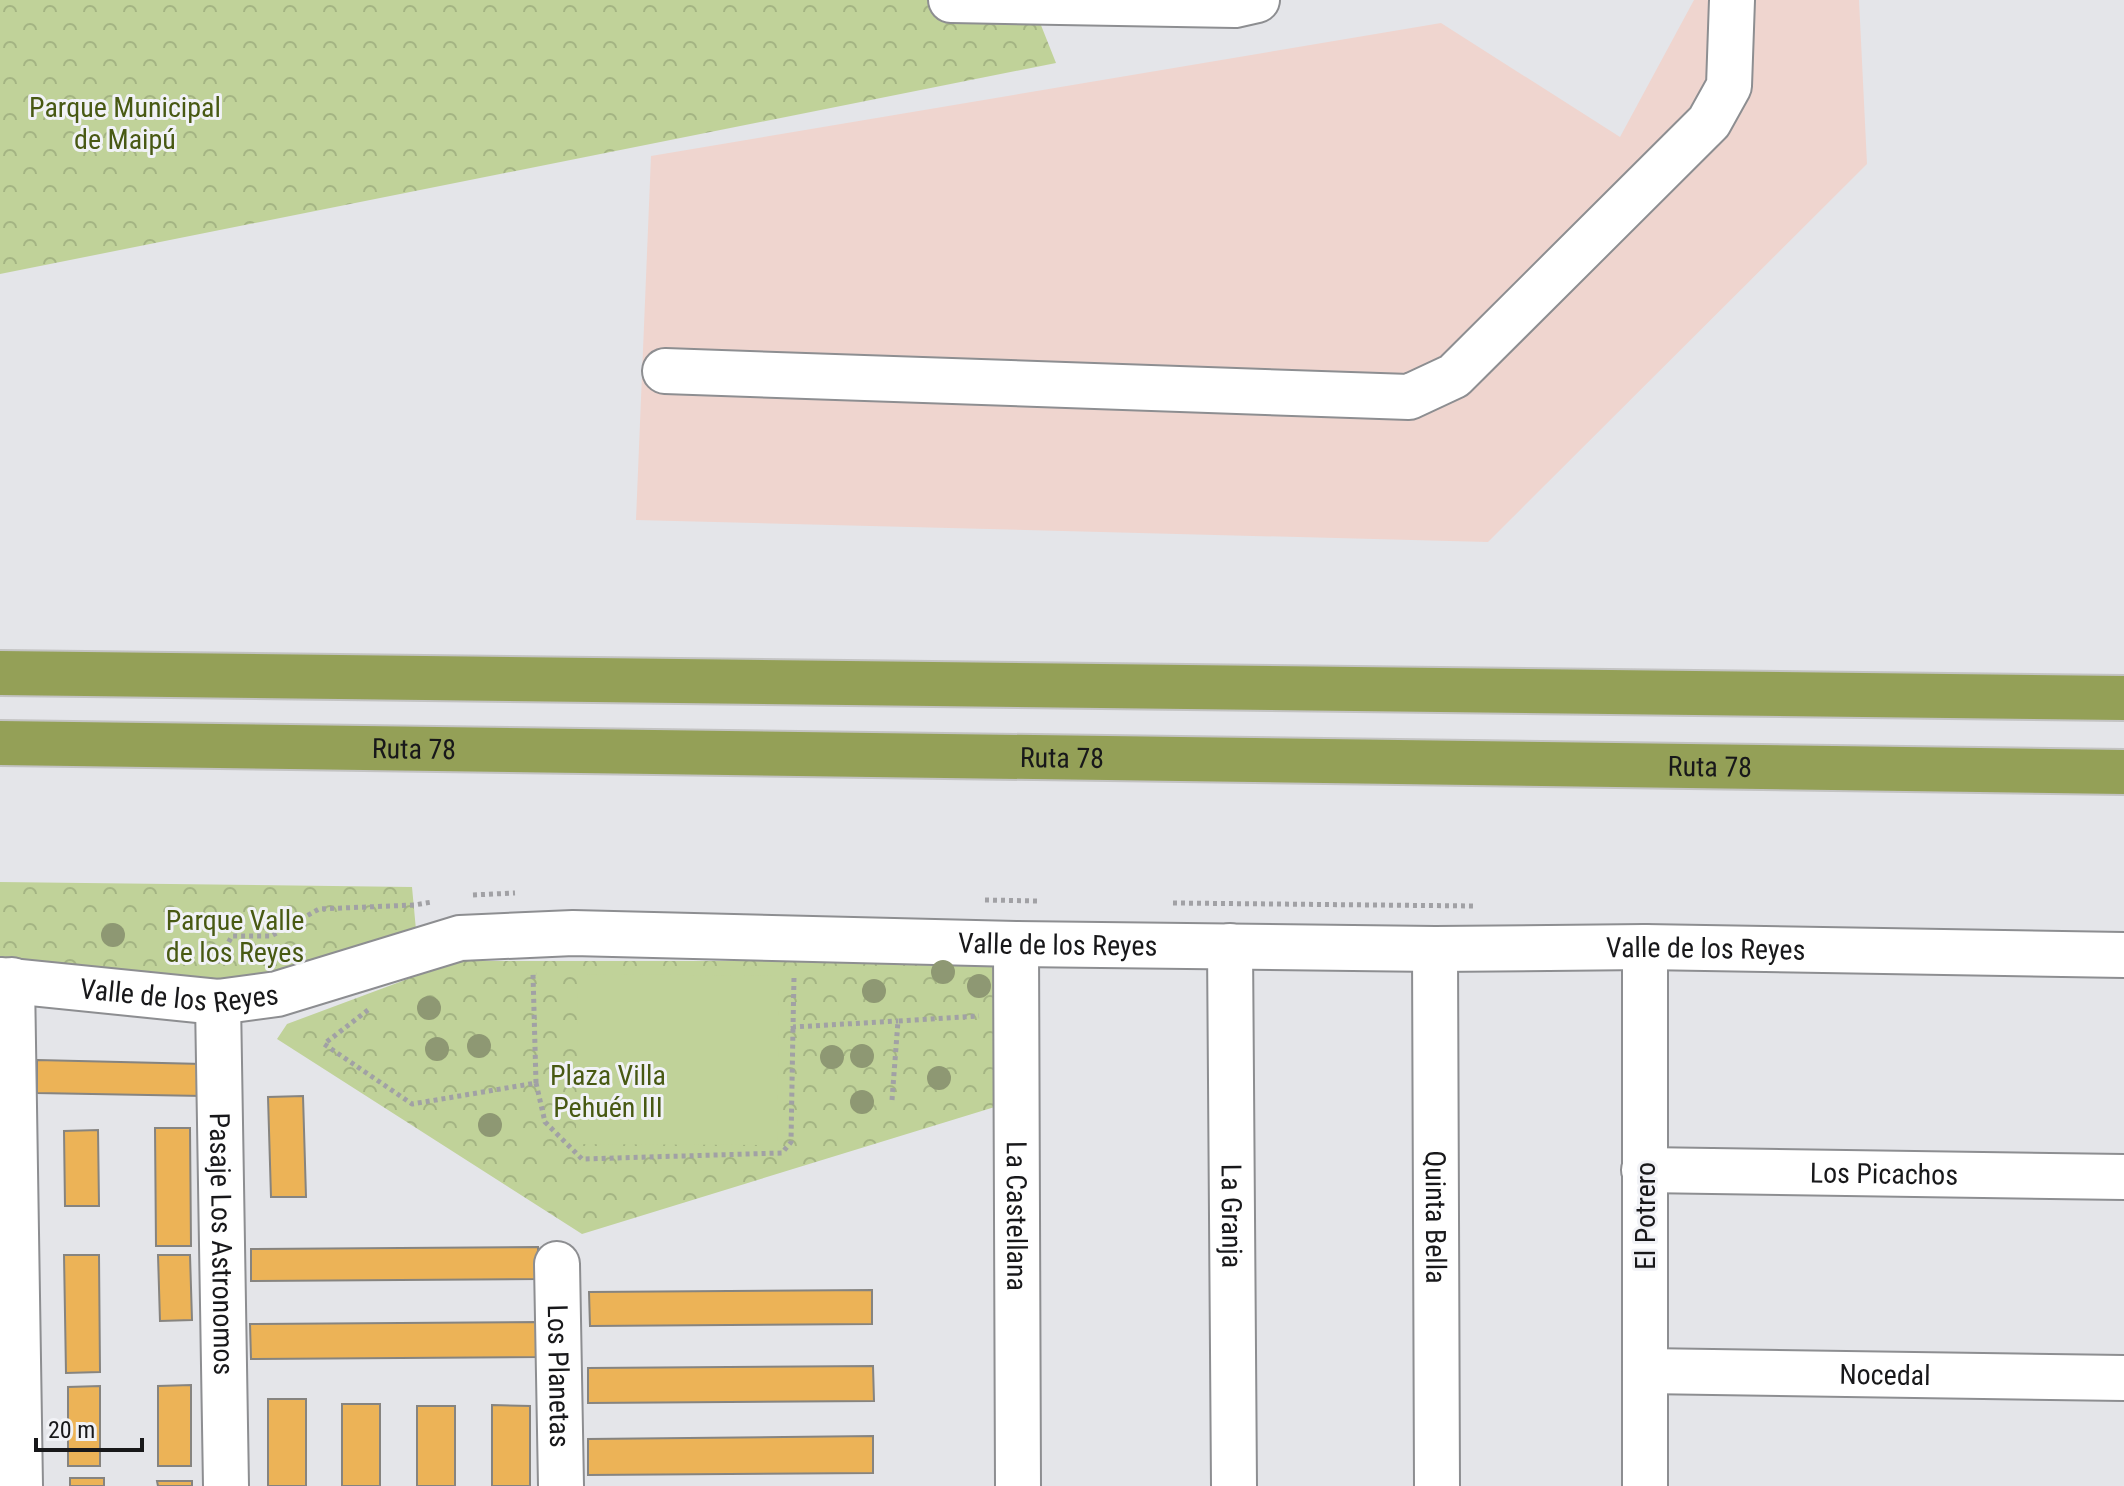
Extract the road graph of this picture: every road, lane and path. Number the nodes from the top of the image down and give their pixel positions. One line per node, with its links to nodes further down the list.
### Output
1 (951, 0): 3 (street)
2 (1732, 0): 4 (street)
3 (1246, 2)
4 (665, 371)
5 (0, 673): 6 (highway)
6 (2124, 698)
7 (0, 743): 8 (highway, Ruta 78)
8 (2124, 772)
9 (1016, 944): 10 (street, Valle de los Reyes); 19 (street, Valle de los Reyes); 21 (street, La Castellana)
10 (1230, 946): 12 (street, Valle de los Reyes); 35 (street, La Granja)
11 (1645, 947): 12 (street, Valle de los Reyes); 13 (street, Valle de los Reyes); 26 (street, El Potrero)
12 (1435, 949): 36 (street, Quinta Bella)
13 (2124, 955)
14 (518, 974): 15 (path)
15 (533, 974): 16 (path); 24 (path)
16 (549, 975)
17 (779, 978): 23 (path)
18 (6, 980): 19 (street, Valle de los Reyes); 31 (street)
19 (218, 1002): 32 (street, Pasaje Los Astronomos)
20 (376, 1007): 24 (path)
21 (1016, 1013): 22 (path); 34 (street, La Castellana)
22 (898, 1021): 23 (path); 25 (path)
23 (793, 1027): 24 (path)
24 (536, 1083)
25 (892, 1100)
26 (1644, 1170): 27 (street, Los Picachos); 29 (street, El Potrero)
27 (2124, 1177)
28 (557, 1264): 33 (street, Los Planetas)
29 (1645, 1371): 30 (street, Nocedal); 37 (street, El Potrero)
30 (2124, 1378)
31 (20, 1486)
32 (226, 1486)
33 (561, 1486)
34 (1018, 1486)
35 (1234, 1486)
36 (1437, 1486)
37 (1645, 1486)

